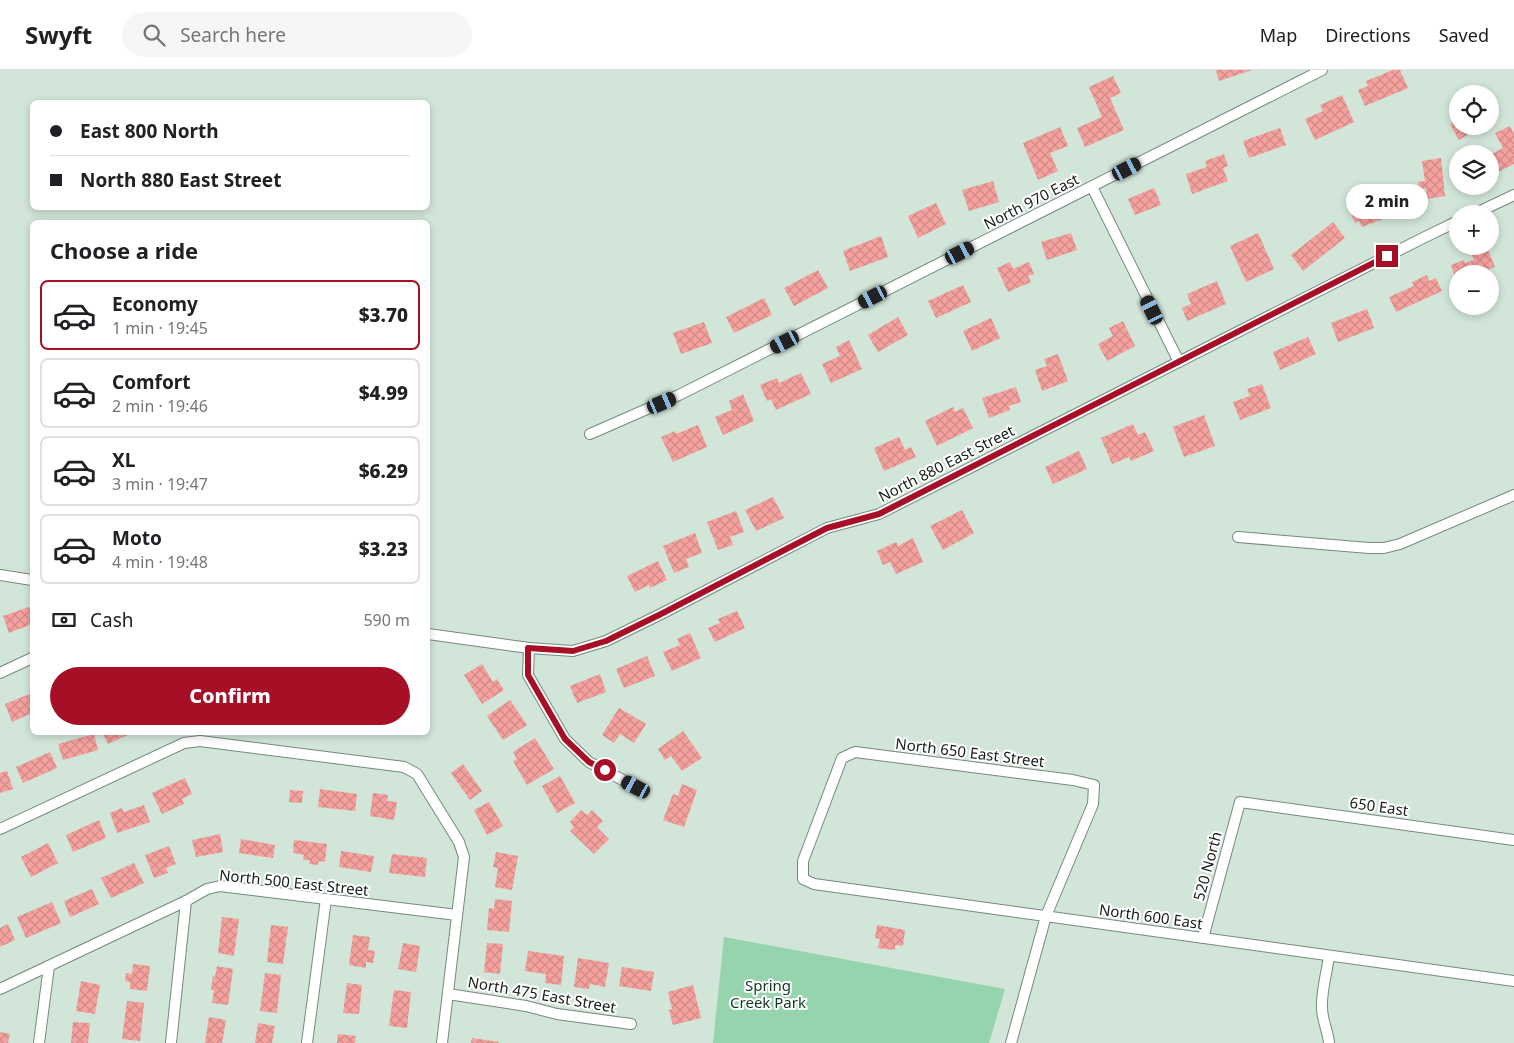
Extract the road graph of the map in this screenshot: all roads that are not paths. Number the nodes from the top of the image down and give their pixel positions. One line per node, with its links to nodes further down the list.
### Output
1 (1322, 70): 2 (street, North 970 East)
2 (1092, 187): 6 (street); 7 (street, North 970 East)
3 (1514, 195): 4 (street)
4 (1493, 205)
5 (1449, 226): 6 (street, North 880 East Street)
6 (1179, 362): 13 (street, North 880 East Street)
7 (590, 434)
8 (1514, 495): 9 (street)
9 (1238, 537)
10 (0, 575): 11 (street)
11 (30, 580)
12 (430, 634): 13 (street, North 880 East Street)
13 (528, 648): 16 (street)
14 (30, 659): 15 (street)
15 (0, 673)
16 (636, 787)
17 (1240, 802): 19 (street, 650 East); 25 (street, 520 North)
18 (0, 829): 23 (street)
19 (1514, 840)
20 (803, 860): 24 (street, North 600 East); 24 (street, North 650 East Street)
21 (326, 899): 22 (street, North 500 East Street); 23 (street, North 500 East Street); 34 (street)
22 (186, 901): 27 (street, North 500 East Street); 33 (street)
23 (457, 915): 30 (street)
24 (1046, 916): 25 (street, North 600 East); 36 (street)
25 (1202, 938): 26 (street, North 600 East)
26 (1329, 956): 28 (street, North 600 East); 37 (street)
27 (49, 966): 29 (street, North 500 East Street); 32 (street)
28 (1514, 981)
29 (0, 989)
30 (448, 994): 31 (street, North 475 East Street); 35 (street)
31 (631, 1024)
32 (39, 1043)
33 (170, 1043)
34 (307, 1043)
35 (442, 1043)
36 (1011, 1043)
37 (1329, 1043)

